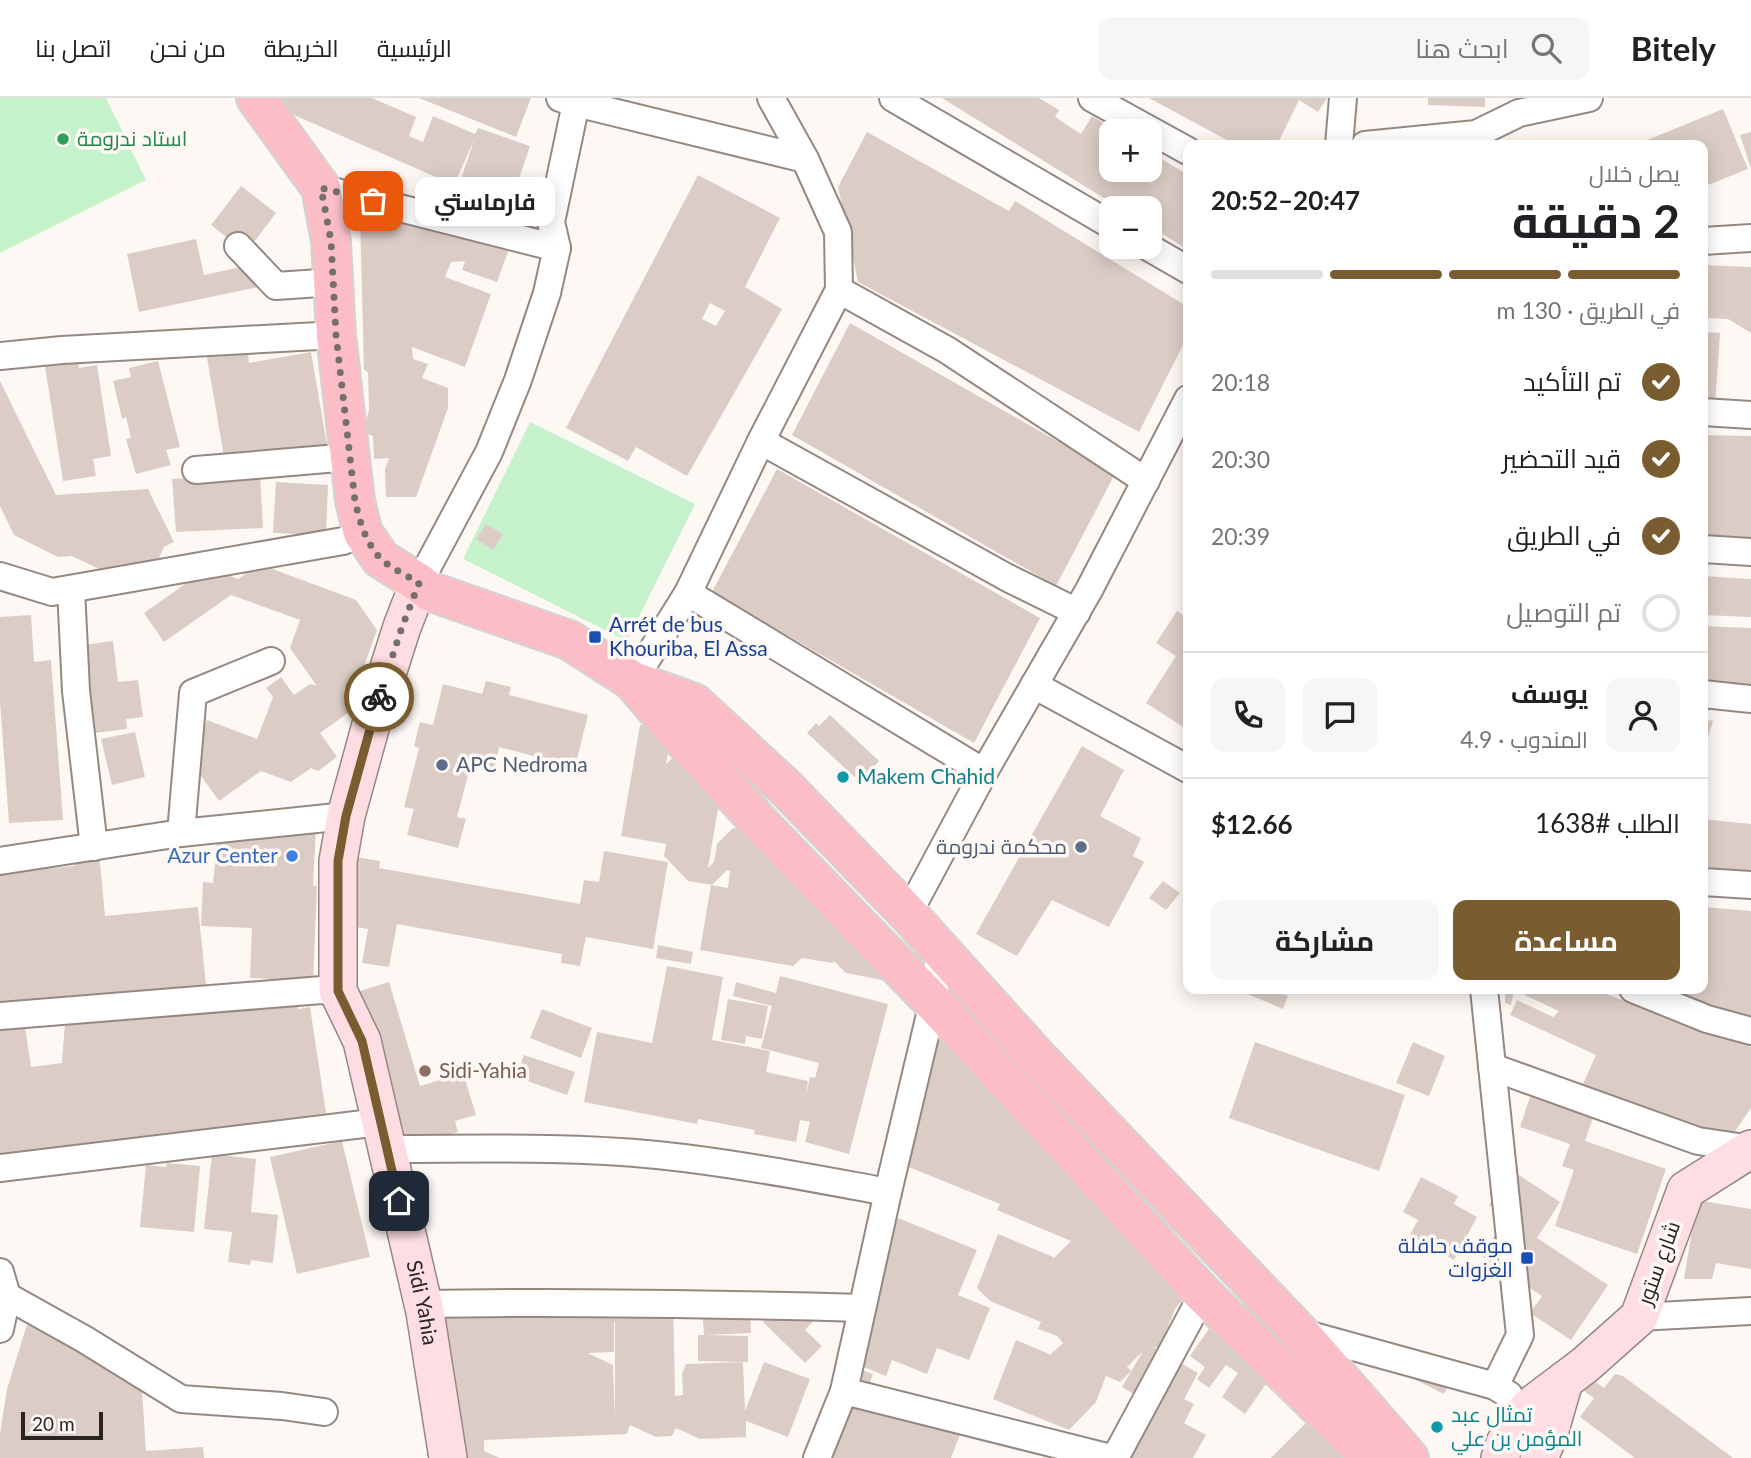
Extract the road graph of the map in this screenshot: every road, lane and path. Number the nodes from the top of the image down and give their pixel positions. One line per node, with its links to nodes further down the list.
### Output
1 (256, 98): 13 (main road)
2 (771, 98): 12 (street)
3 (892, 98): 14 (street)
4 (1092, 98): 11 (street)
5 (1343, 98): 9 (street)
6 (1589, 98): 8 (street)
7 (571, 100): 12 (street); 18 (street)
8 (1519, 105): 10 (street)
9 (1339, 140)
10 (1415, 140)
11 (1183, 148)
12 (805, 159): 22 (street)
13 (321, 188): 18 (street); 21 (main road)
14 (1099, 218)
15 (1751, 238): 16 (street)
16 (1708, 240)
17 (238, 246): 21 (street)
18 (557, 248): 36 (street)
19 (1162, 255): 20 (street)
20 (1183, 267)
21 (334, 282): 23 (main road)
22 (839, 290): 28 (street); 31 (street)
23 (336, 335): 24 (street); 29 (main road)
24 (0, 356)
25 (1183, 409): 31 (street)
26 (1708, 412): 27 (street)
27 (1751, 415)
28 (761, 441): 38 (street); 39 (street)
29 (350, 457): 30 (street); 32 (main road)
30 (196, 470)
31 (1146, 481): 39 (street)
32 (363, 533): 36 (main road); 37 (street)
33 (1708, 549): 34 (street)
34 (1751, 552)
35 (4, 570): 37 (street)
36 (419, 583): 41 (main road); 47 (street, Sidi Yahia)
37 (71, 589): 49 (street)
38 (688, 593): 41 (street); 46 (street)
39 (1077, 612): 42 (street)
40 (271, 660): 48 (street)
41 (633, 681): 53 (main road); 58 (main road)
42 (1034, 685): 45 (street); 46 (street)
43 (1708, 695): 44 (street)
44 (1751, 699)
45 (1183, 766)
46 (984, 772): 53 (street)
47 (346, 816): 48 (street); 55 (street, Sidi Yahia)
48 (181, 833): 49 (street)
49 (94, 847): 50 (street)
50 (0, 861)
51 (1708, 882): 52 (street)
52 (1751, 885)
53 (908, 914): 54 (main road)
54 (940, 951): 58 (street); 73 (main road)
55 (338, 991): 59 (street); 62 (street, Sidi Yahia)
56 (1485, 994): 61 (street)
57 (1645, 994): 60 (street)
58 (933, 1002): 65 (street); 67 (main road)
59 (0, 1016)
60 (1751, 1031)
61 (1492, 1067): 63 (street); 75 (street)
62 (383, 1136): 64 (street); 65 (street); 68 (street, Sidi Yahia)
63 (1751, 1149): 71 (street, شارع ستور)
64 (0, 1168)
65 (888, 1192): 69 (street)
66 (2, 1279): 72 (street); 78 (street)
67 (1203, 1294): 81 (street); 82 (main road)
68 (423, 1304): 69 (street); 79 (street, Sidi Yahia)
69 (862, 1308): 76 (street)
70 (1751, 1311): 71 (street)
71 (1639, 1317): 74 (street, شارع ستور)
72 (0, 1329)
73 (1299, 1332): 75 (street); 83 (main road)
74 (1564, 1381): 77 (street, شارع ستور); 85 (street)
75 (1495, 1386): 77 (street)
76 (844, 1391): 80 (street); 81 (street)
77 (1528, 1408): 84 (street, شارع ستور)
78 (324, 1412)
79 (448, 1458)
80 (817, 1458)
81 (1113, 1458)
82 (1371, 1458)
83 (1409, 1458)
84 (1500, 1458)
85 (1539, 1458)

